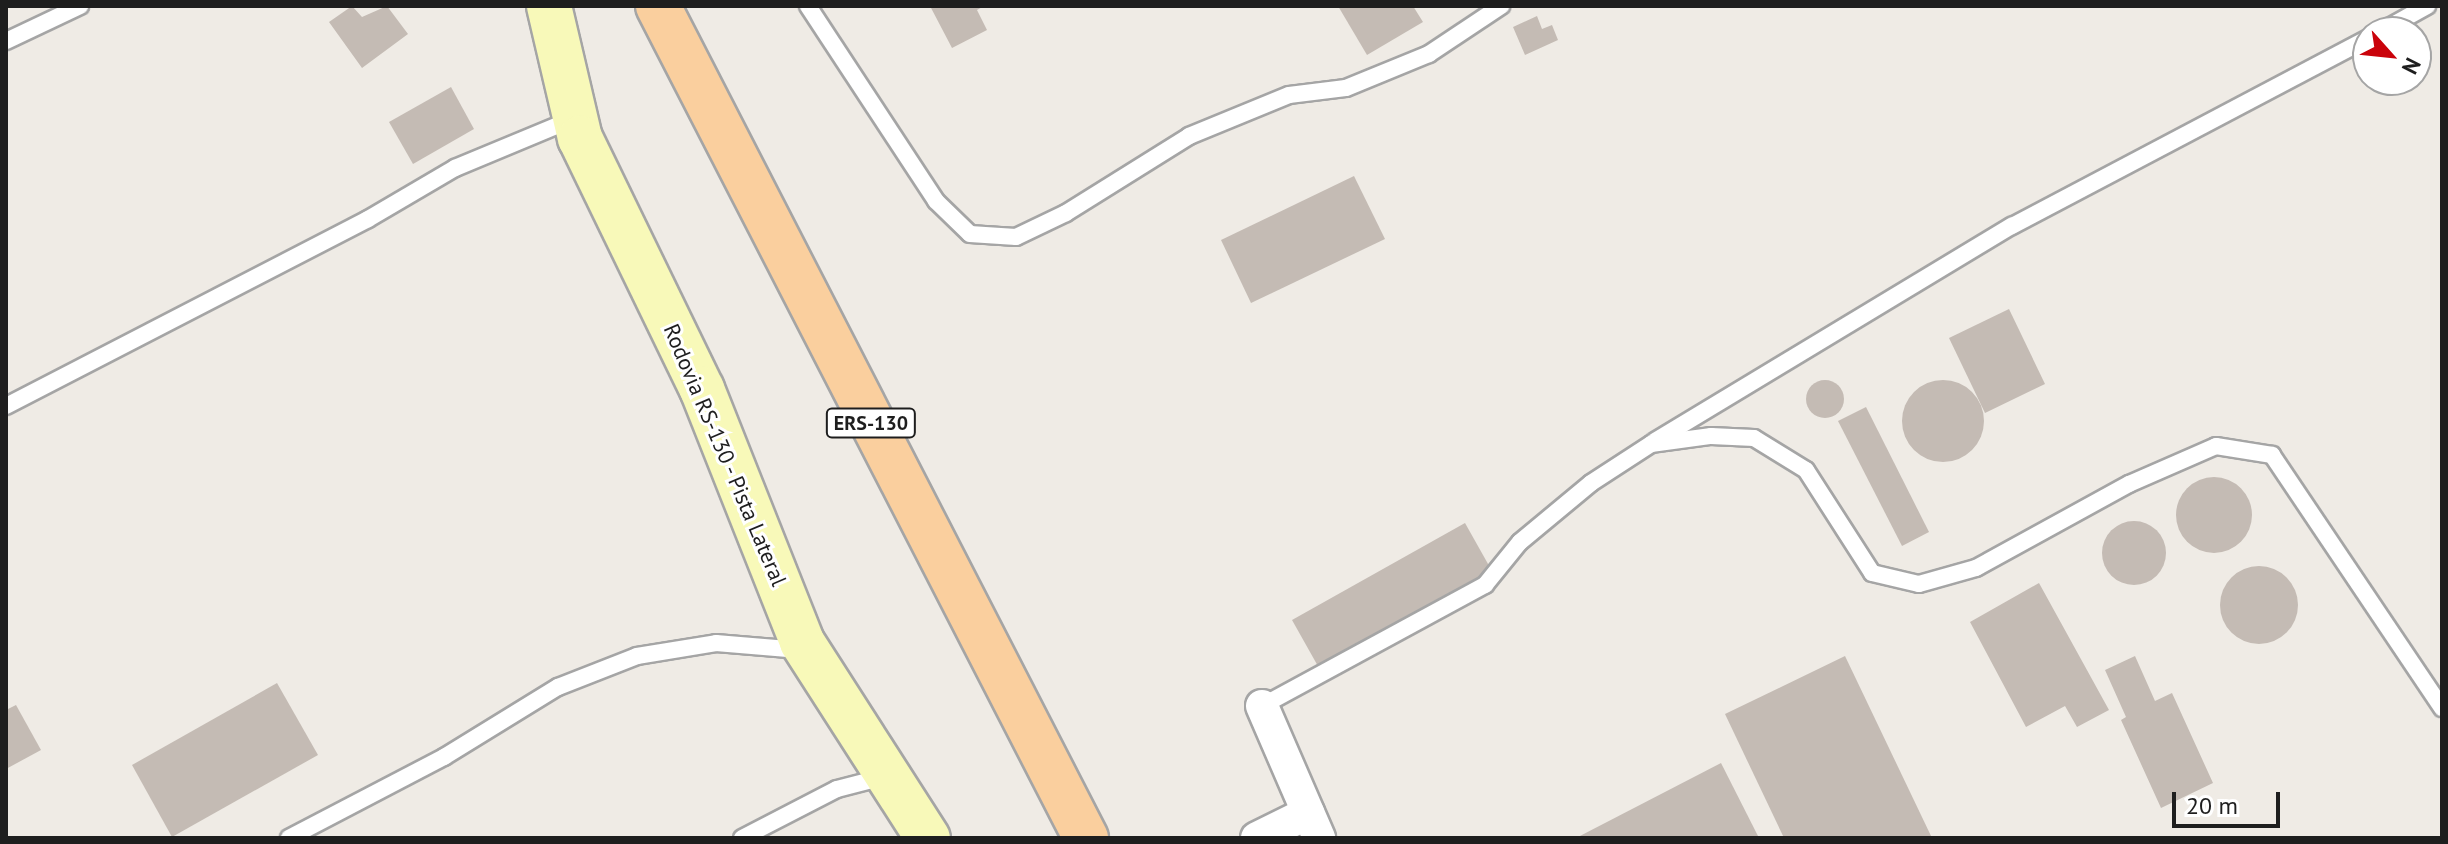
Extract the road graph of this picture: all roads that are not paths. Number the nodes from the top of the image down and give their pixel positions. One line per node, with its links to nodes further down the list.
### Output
1 (80, 6): 8 (lane)
2 (549, 6): 10 (street, Rodovia RS-130 - Pista Lateral)
3 (658, 6): 21 (main road, ERS-130)
4 (808, 6): 5 (lane)
5 (1501, 6)
6 (2427, 6): 7 (lane)
7 (2409, 16)
8 (6, 41)
9 (2352, 46): 12 (lane)
10 (576, 118): 11 (lane); 13 (street, Rodovia RS-130 - Pista Lateral)
11 (6, 406)
12 (1651, 444): 14 (lane); 15 (lane)
13 (809, 652): 16 (street, Rodovia RS-130 - Pista Lateral); 18 (lane)
14 (1262, 706): 17 (street)
15 (2442, 708)
16 (888, 776): 19 (lane); 20 (street, Rodovia RS-130 - Pista Lateral)
17 (1314, 825): 22 (street)
18 (289, 838)
19 (742, 838)
20 (928, 838)
21 (1086, 838)
22 (1257, 838)

